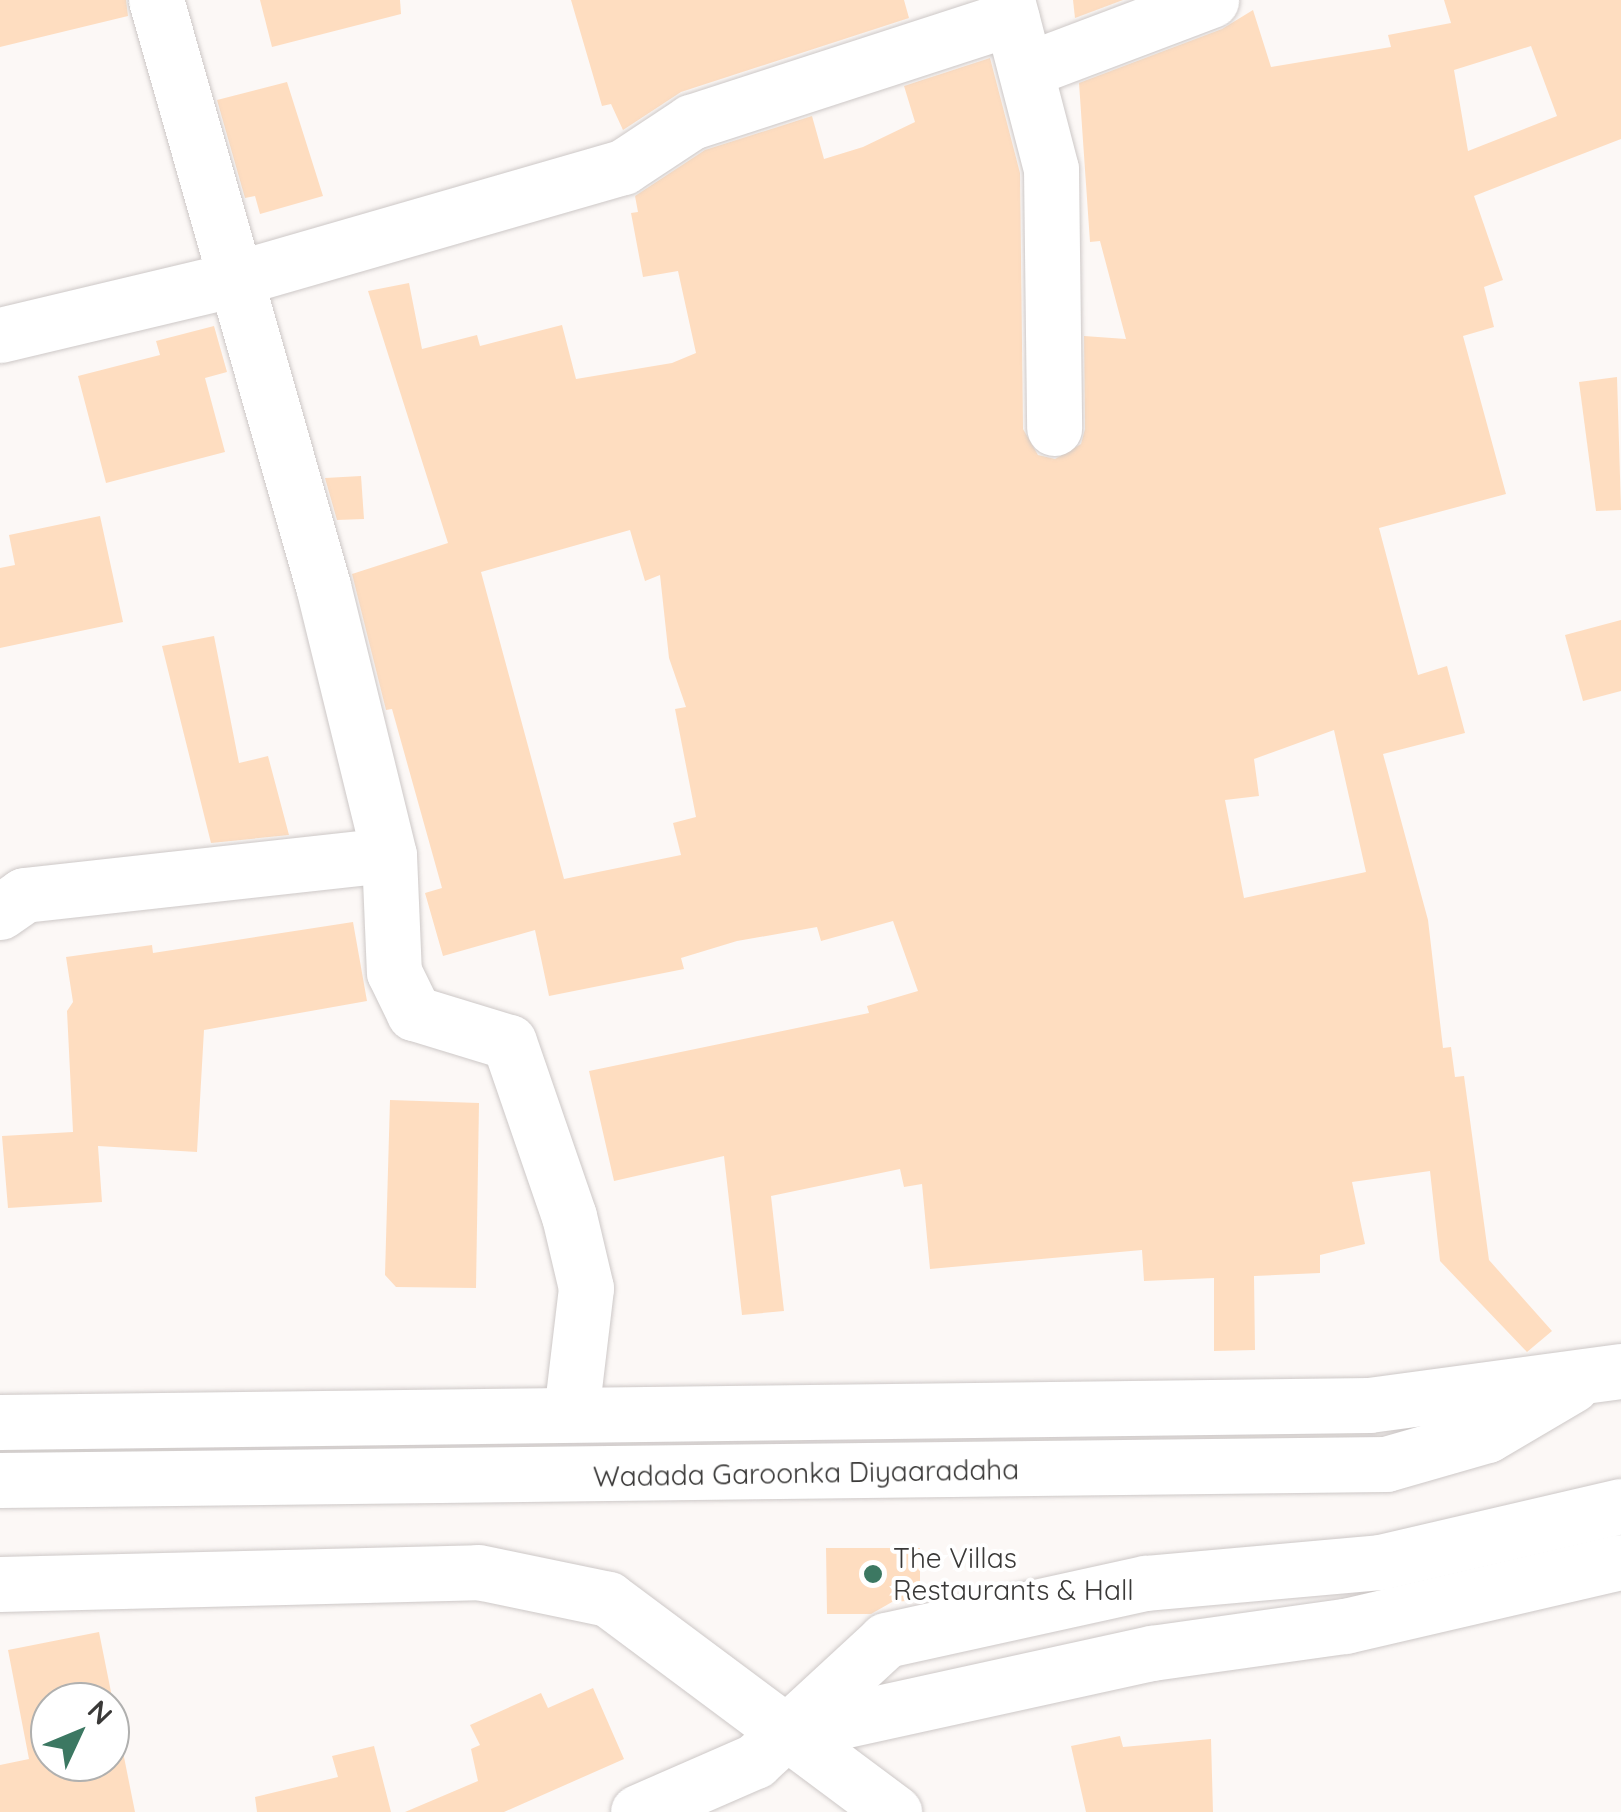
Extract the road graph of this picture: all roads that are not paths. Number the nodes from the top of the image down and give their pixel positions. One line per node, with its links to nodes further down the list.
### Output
1 (156, 0): 5 (street)
2 (1211, 0): 4 (street)
3 (1010, 9): 4 (street); 5 (street)
4 (1026, 70): 7 (street)
5 (231, 280): 6 (street); 8 (street)
6 (0, 335)
7 (1054, 428)
8 (389, 855): 9 (street); 11 (street)
9 (0, 912)
10 (1607, 1372): 11 (street, Wadada Garoonka Diyaaradaha); 13 (street, Wadada Garoonka Diyaaradaha)
11 (571, 1413): 12 (street, Wadada Garoonka Diyaaradaha)
12 (0, 1422)
13 (0, 1480)
14 (1621, 1506): 17 (street)
15 (1621, 1562): 17 (street)
16 (0, 1584): 17 (street)
17 (787, 1733): 18 (street); 19 (street)
18 (638, 1812)
19 (894, 1812)

